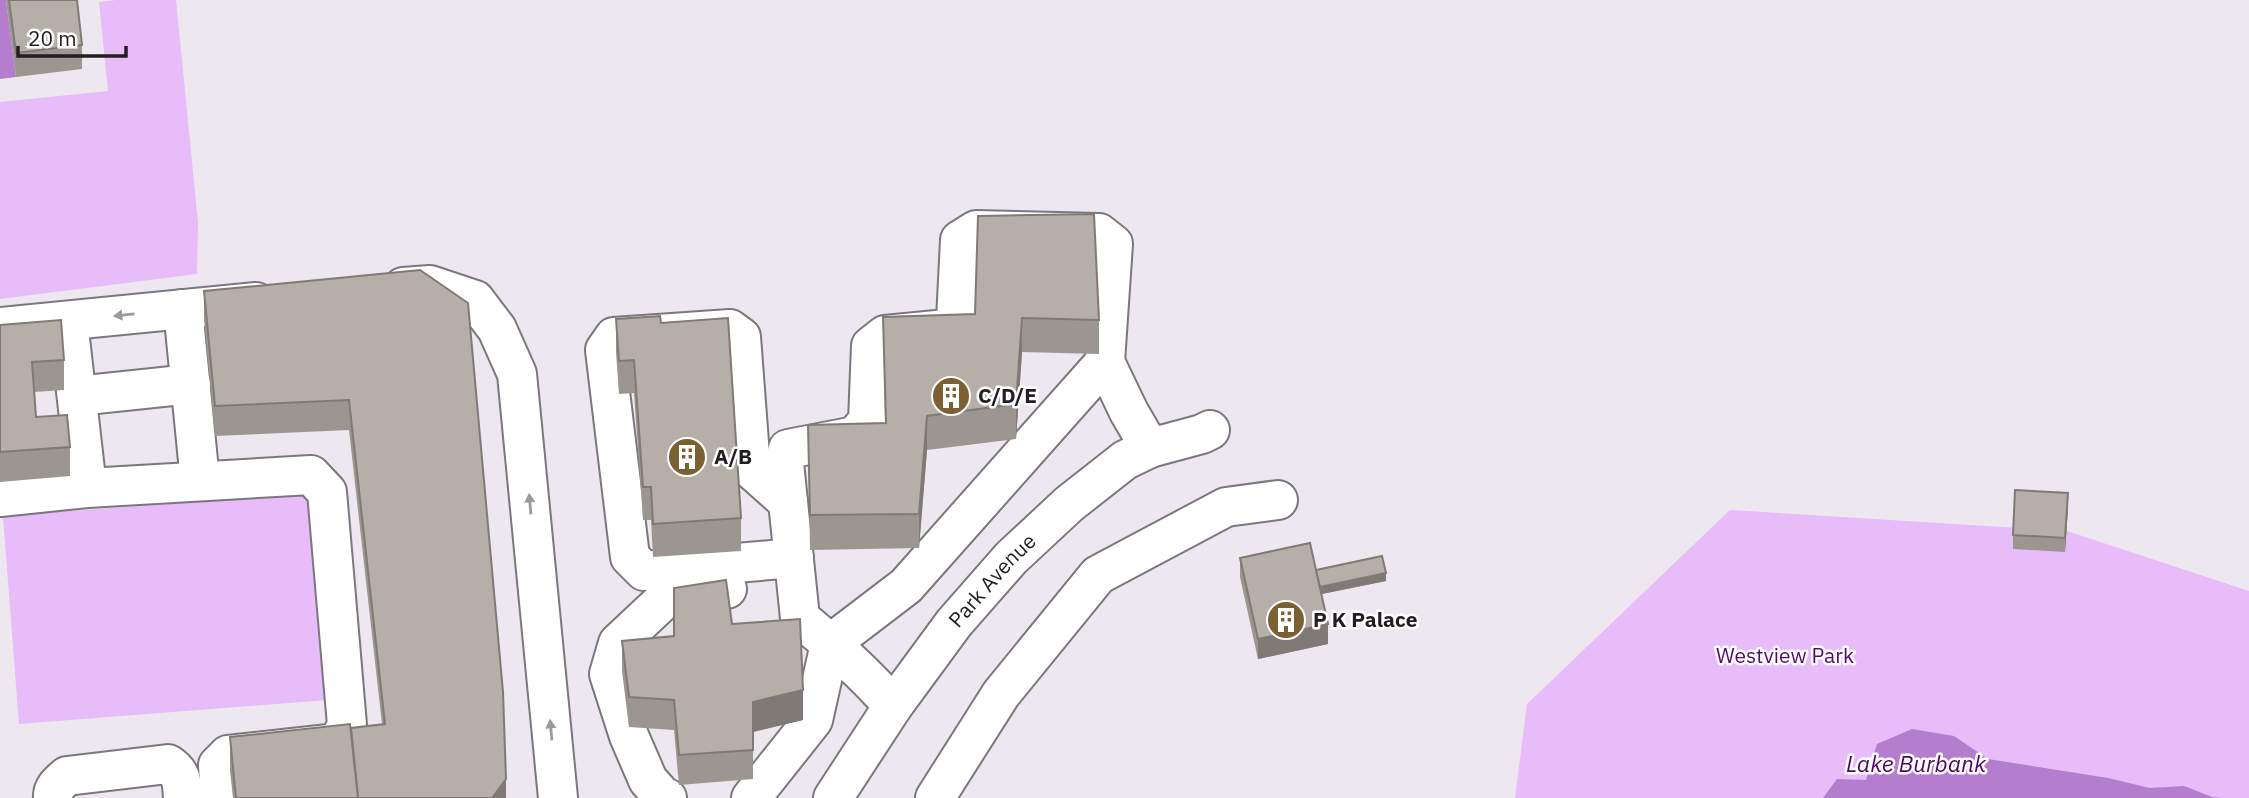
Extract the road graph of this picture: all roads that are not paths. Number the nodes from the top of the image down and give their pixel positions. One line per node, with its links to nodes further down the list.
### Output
1 (375, 290): 22 (street, one-way to 1)
2 (293, 298): 3 (street)
3 (183, 309): 4 (street, one-way to 4); 7 (street)
4 (68, 321): 5 (street); 8 (street)
5 (0, 327)
6 (1105, 362): 10 (street); 15 (street); 17 (street)
7 (191, 384): 8 (street); 11 (street)
8 (77, 396): 12 (street)
9 (1210, 430): 10 (street, Park Avenue)
10 (1150, 448): 18 (street, Park Avenue)
11 (200, 481): 12 (street); 19 (street)
12 (87, 488): 13 (street)
13 (0, 497)
14 (1278, 499): 26 (street)
15 (788, 502): 16 (street); 16 (street)
16 (795, 572): 17 (street); 23 (street)
17 (830, 644): 18 (street); 24 (street)
18 (893, 706): 25 (street, Park Avenue)
19 (219, 781)
20 (53, 798): 21 (street)
21 (183, 798)
22 (558, 798)
23 (667, 798)
24 (751, 798)
25 (833, 798)
26 (935, 798)

